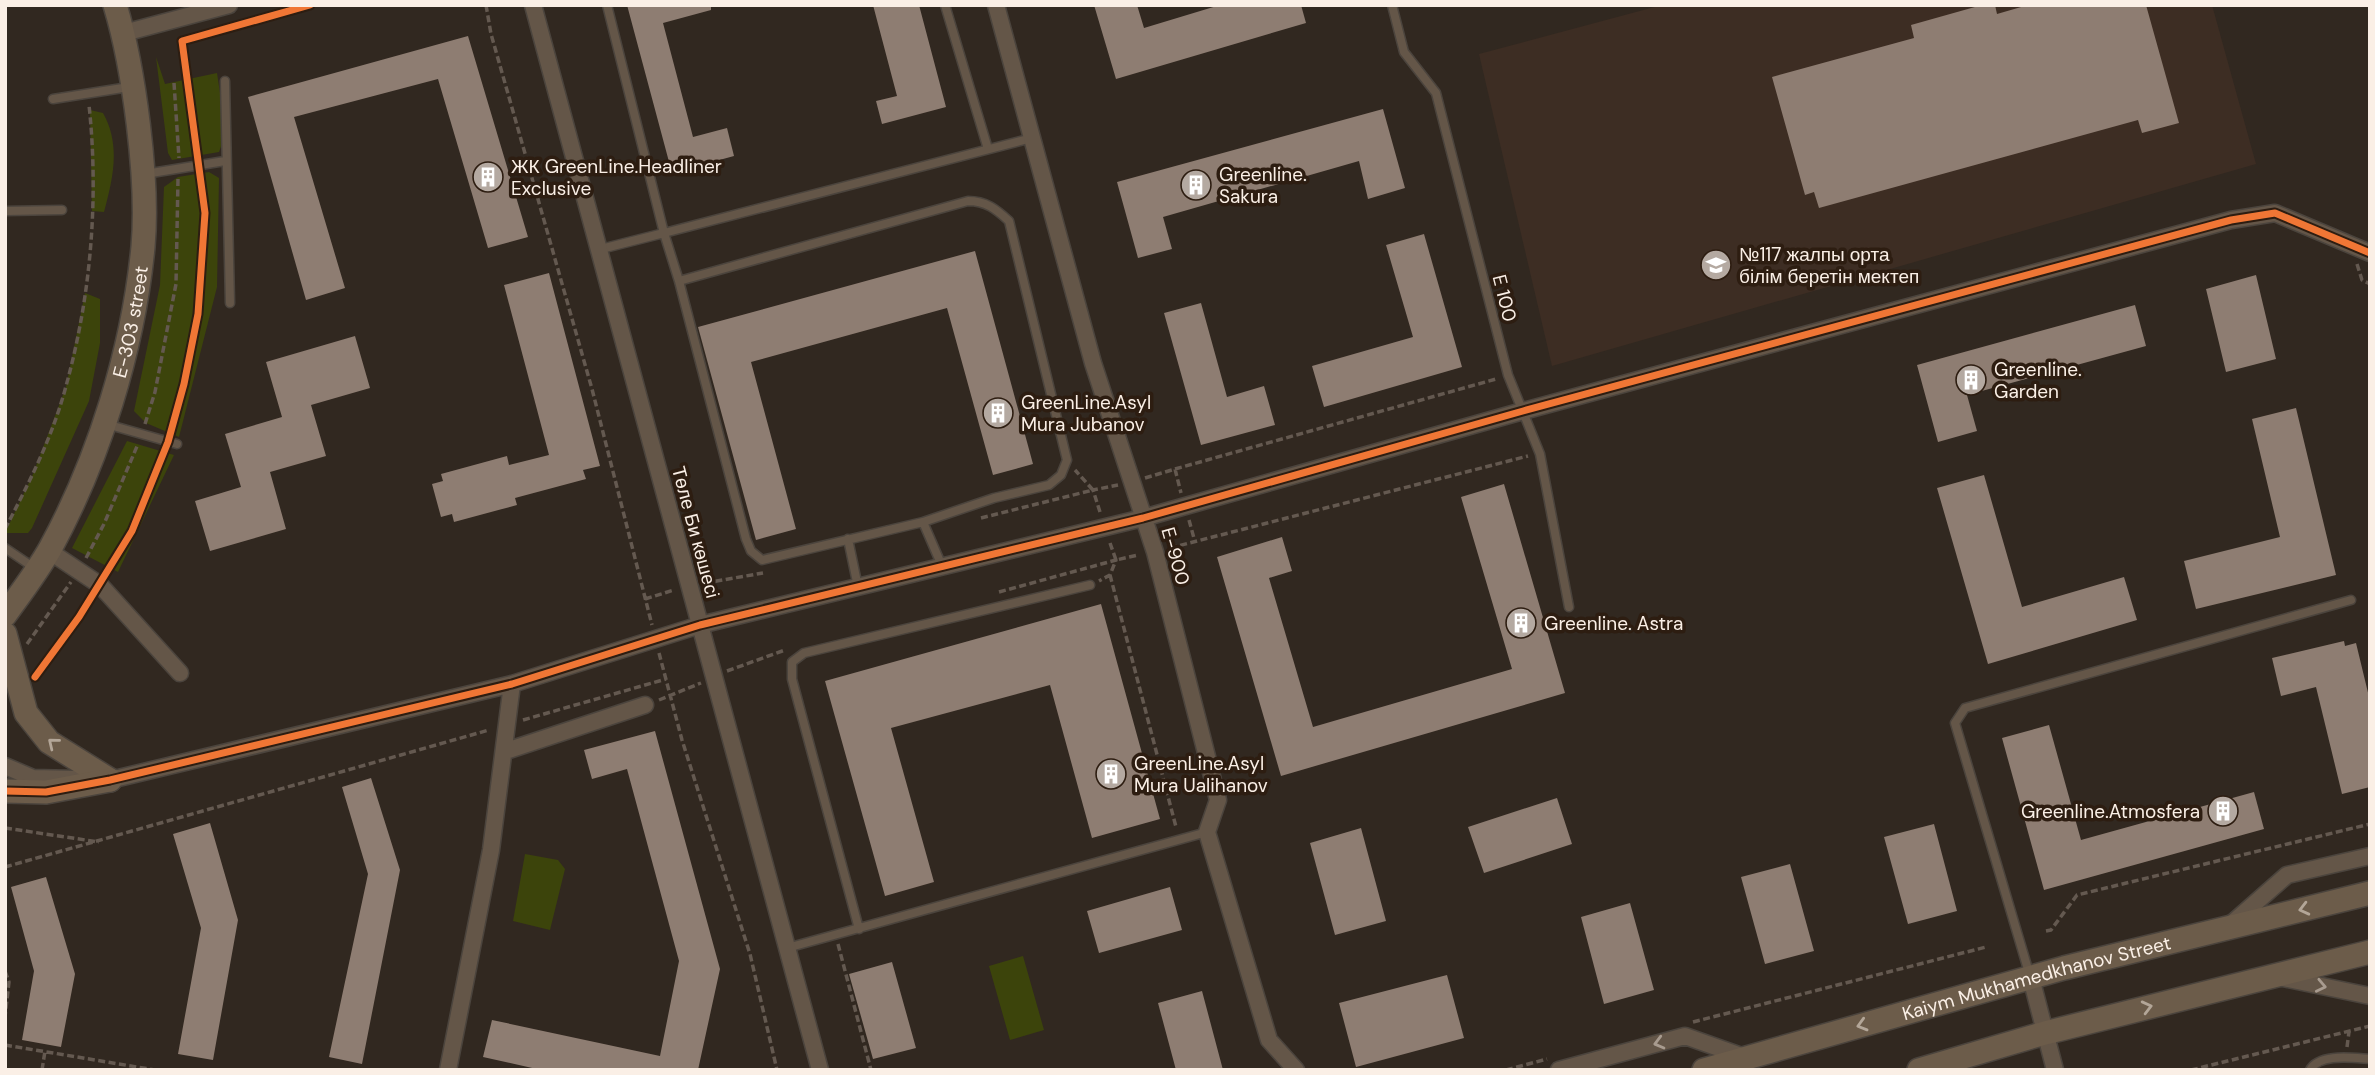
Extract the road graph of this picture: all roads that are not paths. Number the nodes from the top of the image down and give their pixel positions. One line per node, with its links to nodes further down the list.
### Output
1 (116, 5): 8 (main road, E-303 street)
2 (229, 5): 8 (street)
3 (533, 5): 19 (street, Төле Би көшесі)
4 (607, 5): 18 (lane)
5 (945, 5): 13 (lane)
6 (996, 5): 12 (street, E-900)
7 (1392, 5): 23 (lane, E 100)
8 (124, 33): 10 (main road, E-303 street)
9 (225, 81): 14 (lane)
10 (132, 87): 11 (lane); 15 (main road, E-303 street)
11 (53, 99)
12 (1032, 138): 13 (lane); 26 (street, E-900)
13 (988, 149): 18 (lane)
14 (225, 161): 15 (lane); 22 (lane)
15 (142, 175): 24 (main road, E-303 street)
16 (62, 210): 17 (lane)
17 (5, 211)
18 (664, 233): 19 (lane); 21 (lane)
19 (597, 250): 37 (street, Төле Би көшесі)
20 (2370, 253): 23 (street)
21 (679, 281): 27 (lane); 28 (lane)
22 (230, 303)
23 (1523, 411): 26 (street); 35 (lane, E 100)
24 (103, 423): 25 (lane); 30 (main road, E-303 street)
25 (177, 444)
26 (1143, 518): 31 (street); 46 (street, E-900)
27 (923, 522): 28 (lane); 31 (lane)
28 (848, 539): 33 (lane)
29 (5, 548): 30 (lane)
30 (42, 560): 36 (main road, E-303 street); 39 (street)
31 (942, 566): 33 (street)
32 (1090, 585): 49 (lane)
33 (858, 587): 37 (street)
34 (2351, 600): 54 (lane)
35 (1569, 607)
36 (5, 615)
37 (700, 625): 40 (street); 51 (street, Төле Би көшесі)
38 (5, 634): 44 (main road, one-way to 38)
39 (180, 673)
40 (512, 684): 42 (street); 44 (street)
41 (645, 705): 42 (street)
42 (506, 751): 61 (street)
43 (5, 766): 44 (street)
44 (110, 780): 45 (main road)
45 (5, 791)
46 (1207, 832): 49 (lane); 63 (street)
47 (2370, 856): 50 (street)
48 (2370, 893): 50 (main road, Kaiym Mukhamedkhanov Street, one-way to 50)
49 (859, 929): 51 (lane)
50 (2227, 929): 54 (main road, Kaiym Mukhamedkhanov Street)
51 (787, 947): 62 (street, Төле Би көшесі)
52 (2370, 952): 53 (main road)
53 (2272, 976): 55 (street, one-way to 55); 56 (main road, one-way to 53)
54 (2031, 978): 56 (street); 57 (main road, Kaiym Mukhamedkhanov Street, one-way to 57)
55 (2370, 996)
56 (2045, 1033): 60 (main road); 66 (street)
57 (1747, 1058): 59 (street, one-way to 59); 64 (main road, Kaiym Mukhamedkhanov Street)
58 (2370, 1059): 67 (lane)
59 (1558, 1063)
60 (1944, 1065): 65 (main road)
61 (448, 1070)
62 (820, 1070)
63 (1296, 1070)
64 (1704, 1070)
65 (1919, 1070)
66 (2055, 1070)
67 (2310, 1070)

